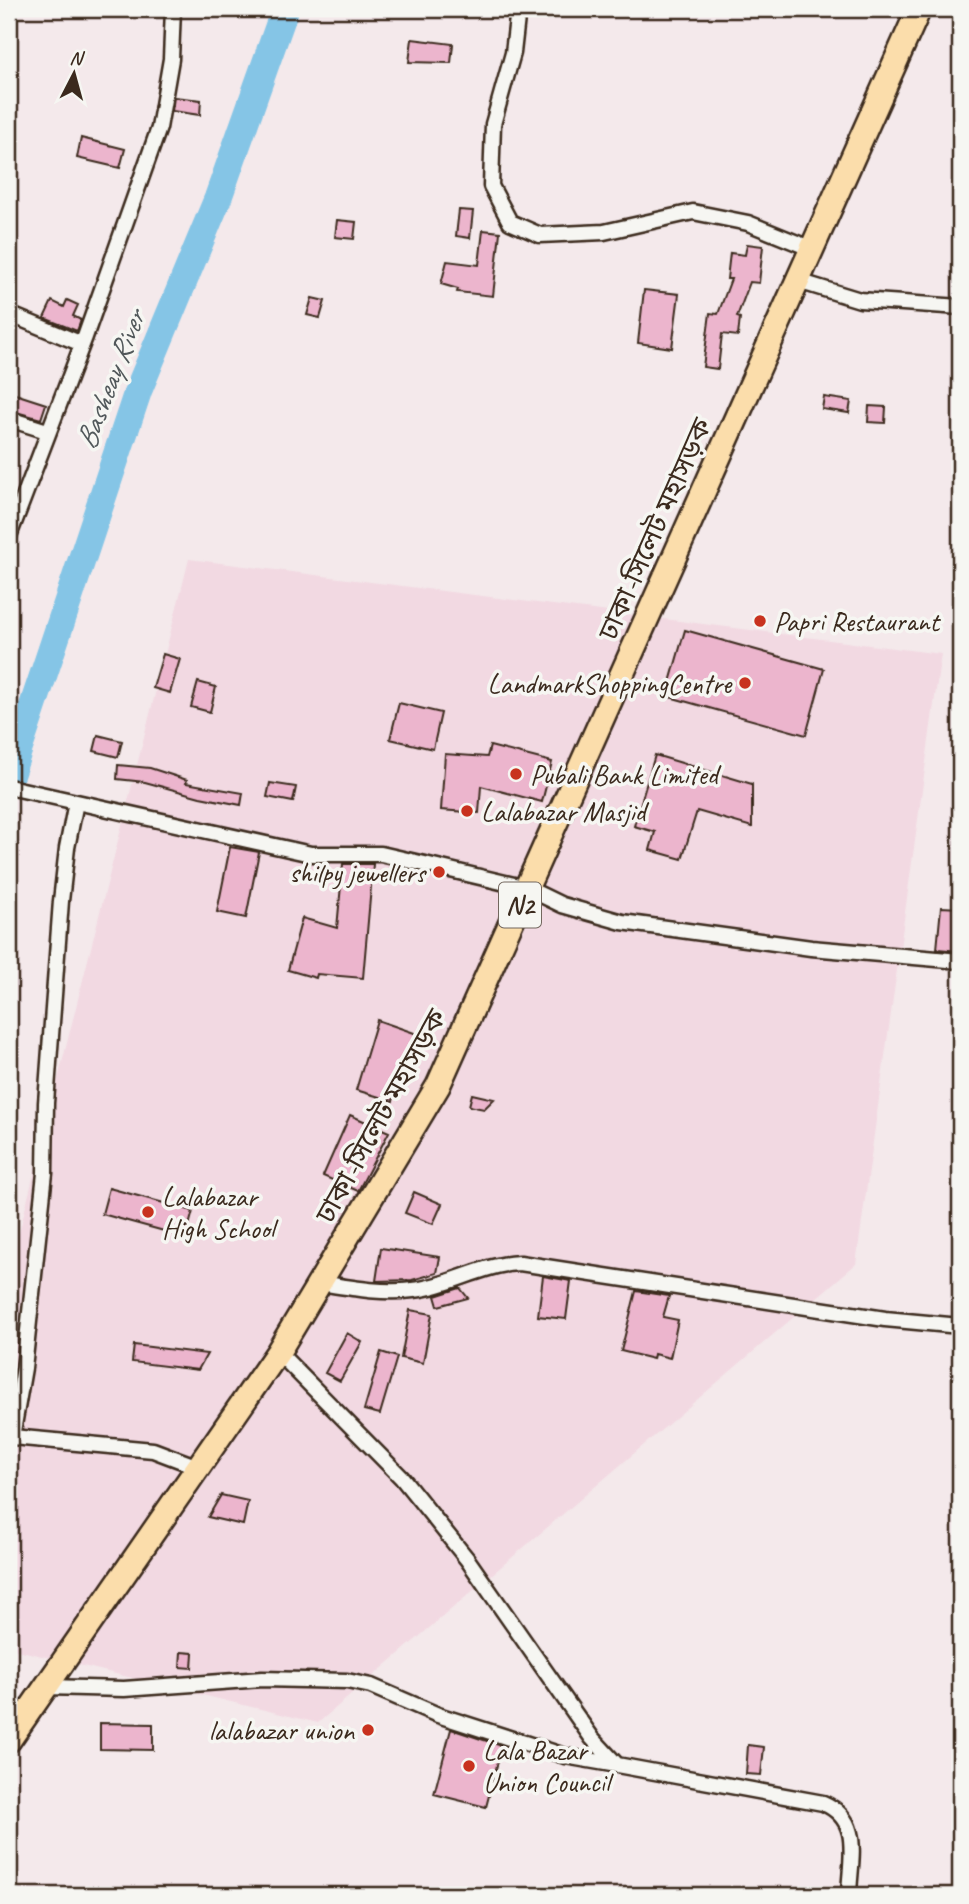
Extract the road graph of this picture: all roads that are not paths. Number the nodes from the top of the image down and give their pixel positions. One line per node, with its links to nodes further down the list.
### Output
1 (173, 9): 8 (street)
2 (517, 9): 4 (street)
3 (919, 9): 4 (highway, ঢাকা-সিলেট মহাসড়ক / N2)
4 (812, 249): 5 (highway, ঢাকা-সিলেট মহাসড়ক / N2)
5 (798, 281): 6 (street); 14 (highway, ঢাকা-সিলেট মহাসড়ক / N2)
6 (960, 307)
7 (9, 314): 8 (street)
8 (82, 344): 10 (street)
9 (9, 419): 10 (street)
10 (47, 431): 11 (street)
11 (9, 536)
12 (9, 787): 13 (street)
13 (76, 802): 14 (street); 19 (street)
14 (527, 888): 15 (street); 16 (highway, ঢাকা-সিলেট মহাসড়ক / N2)
15 (960, 961)
16 (320, 1283): 17 (street); 18 (highway, ঢাকা-সিলেট মহাসড়ক / N2)
17 (960, 1326)
18 (278, 1352): 19 (highway, ঢাকা-সিলেট মহাসড়ক / N2); 22 (street)
19 (198, 1467): 20 (highway, ঢাকা-সিলেট মহাসড়ক / N2)
20 (46, 1686): 21 (highway, ঢাকা-সিলেট মহাসড়ক / N2); 22 (street)
21 (9, 1740)
22 (617, 1765): 23 (street)
23 (849, 1895)

